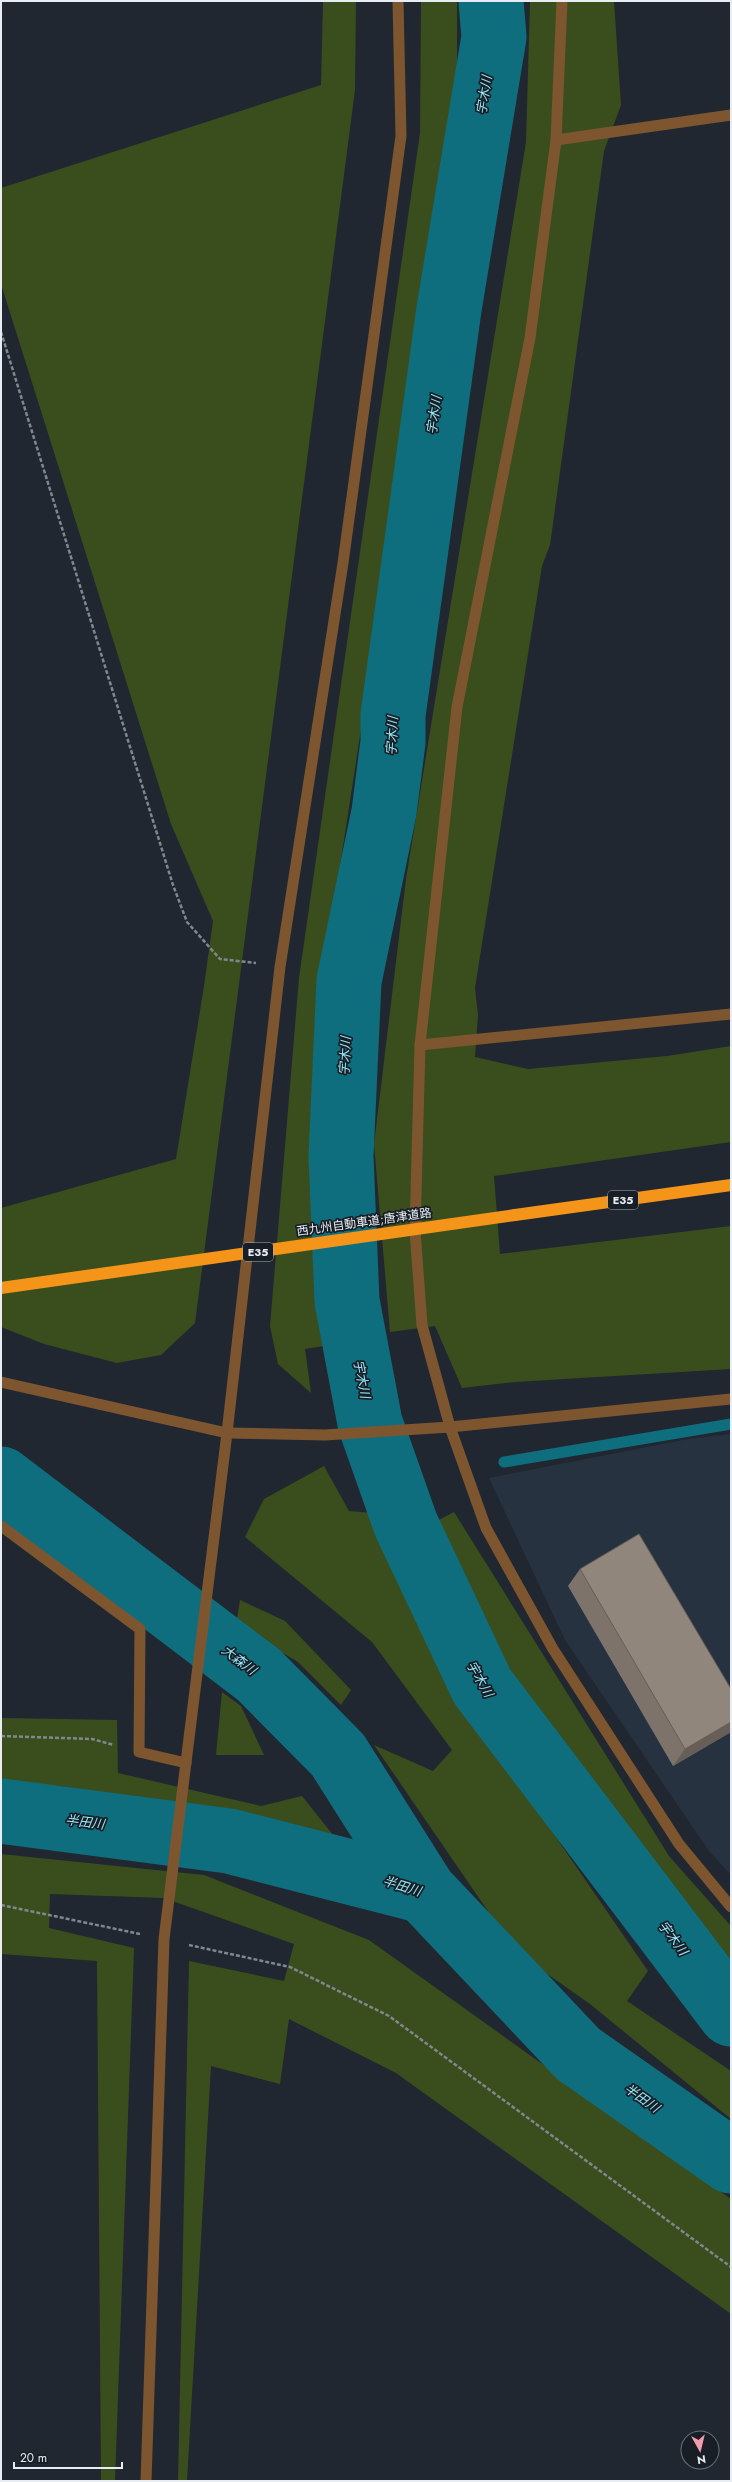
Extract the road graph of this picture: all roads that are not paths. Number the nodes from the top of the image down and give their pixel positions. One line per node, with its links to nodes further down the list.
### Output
1 (398, 1): 12 (street)
2 (562, 1): 4 (street)
3 (731, 115): 4 (street)
4 (556, 140): 6 (street)
5 (731, 1014): 6 (street)
6 (420, 1045): 11 (street)
7 (731, 1185): 8 (highway, 西九州自動車道;唐津道路 / E35, bridge)
8 (1, 1288)
9 (1, 1382): 12 (street)
10 (731, 1399): 11 (street)
11 (450, 1427): 12 (street); 15 (street)
12 (226, 1433): 14 (street)
13 (1, 1526): 14 (street)
14 (186, 1763): 16 (street)
15 (731, 1907)
16 (146, 2481)

